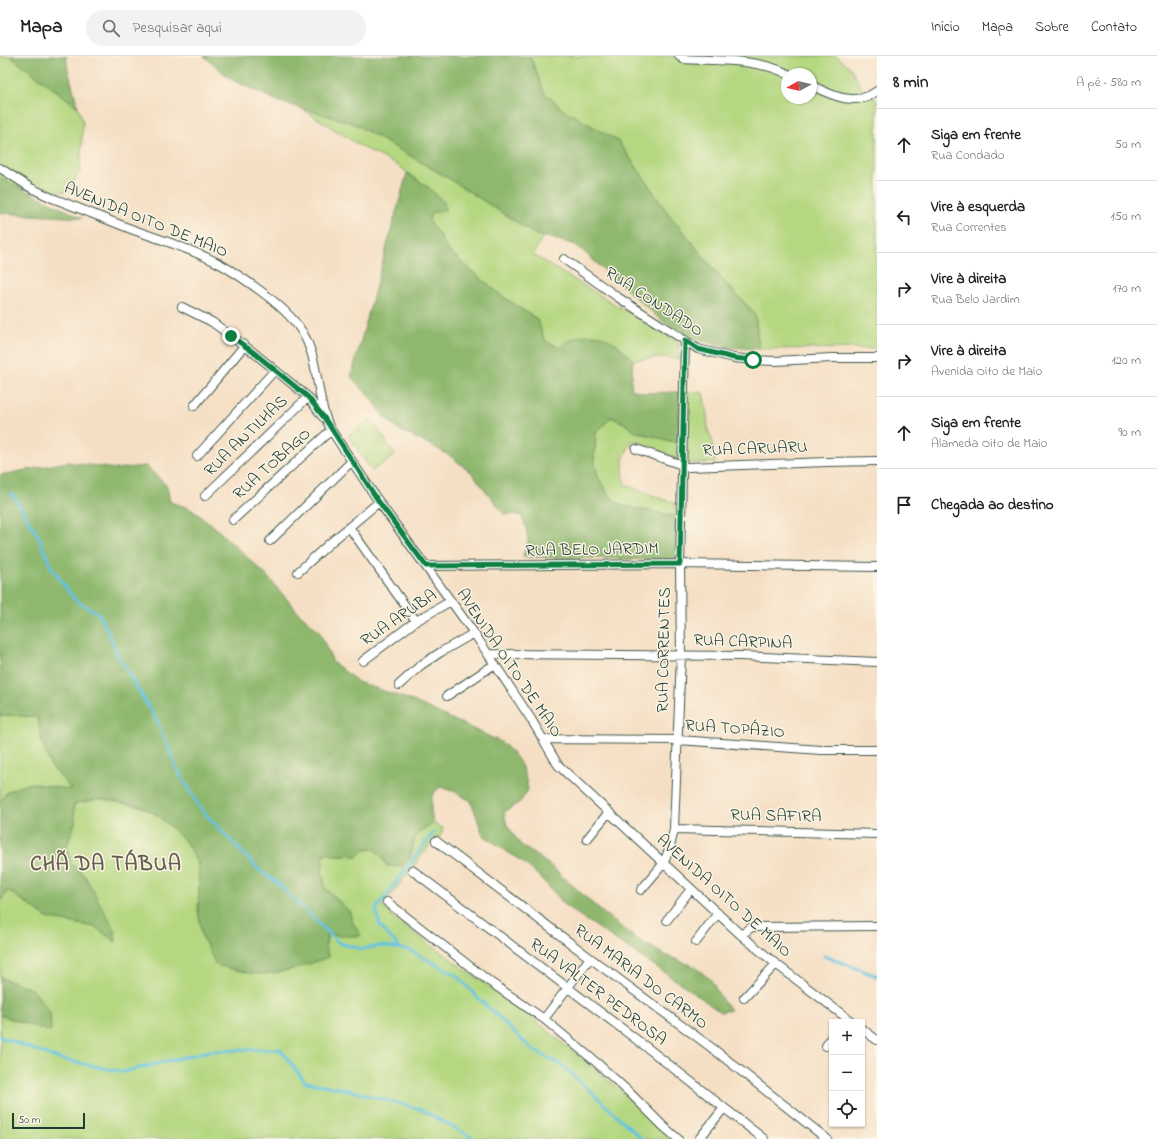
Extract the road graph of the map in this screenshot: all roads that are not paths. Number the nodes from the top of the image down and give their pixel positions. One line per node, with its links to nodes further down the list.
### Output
1 (681, 58): 2 (street)
2 (781, 71)
3 (817, 88): 4 (street)
4 (877, 91)
5 (0, 168): 14 (street, AVENIDA OITO DE MAIO)
6 (564, 259): 8 (street, RUA CONDADO)
7 (182, 307): 9 (street)
8 (685, 340): 10 (street, RUA CONDADO); 20 (street, RUA CORRENTES)
9 (244, 346): 11 (street); 13 (street)
10 (877, 358)
11 (275, 370): 12 (street); 17 (street)
12 (308, 397): 14 (street); 21 (street, RUA ANTILHAS)
13 (194, 406)
14 (325, 419): 15 (street, AVENIDA OITO DE MAIO)
15 (331, 430): 18 (street, AVENIDA OITO DE MAIO); 23 (street, RUA TOBAGO)
16 (636, 449): 20 (street, RUA CARUARU)
17 (197, 456)
18 (352, 461): 22 (street, AVENIDA OITO DE MAIO); 25 (street)
19 (877, 461): 20 (street, RUA CARUARU)
20 (681, 464): 26 (street, RUA CORRENTES)
21 (205, 496)
22 (379, 502): 24 (street); 27 (street, AVENIDA OITO DE MAIO)
23 (233, 520)
24 (349, 527): 29 (street); 31 (street)
25 (270, 541)
26 (680, 564): 27 (street, RUA BELO JARDIM); 28 (street, RUA BELO JARDIM); 34 (street, RUA CORRENTES)
27 (426, 566): 30 (street, AVENIDA OITO DE MAIO)
28 (877, 567)
29 (298, 572)
30 (451, 601): 31 (street, RUA ARUBA); 32 (street, AVENIDA OITO DE MAIO)
31 (416, 621): 35 (street, RUA ARUBA)
32 (474, 633): 33 (street, AVENIDA OITO DE MAIO); 38 (street)
33 (488, 654): 34 (street, RUA CARPINA); 37 (street, AVENIDA OITO DE MAIO)
34 (681, 655): 36 (street, RUA CARPINA); 41 (street, RUA CORRENTES)
35 (364, 661)
36 (877, 662)
37 (495, 664): 39 (street); 40 (street, AVENIDA OITO DE MAIO)
38 (399, 685)
39 (447, 696)
40 (543, 738): 41 (street, RUA TOPÁZIO); 43 (street, AVENIDA OITO DE MAIO)
41 (678, 740): 42 (street, RUA TOPÁZIO); 44 (street, RUA CORRENTES)
42 (877, 750)
43 (609, 812): 46 (street); 48 (street, AVENIDA OITO DE MAIO)
44 (674, 829): 45 (street, RUA SAFIRA); 48 (street, RUA CORRENTES)
45 (877, 834)
46 (587, 839)
47 (436, 841): 58 (street, RUA MARIA DO CARMO)
48 (664, 863): 50 (street); 51 (street, AVENIDA OITO DE MAIO)
49 (412, 870): 60 (street, RUA VALTER PEDROSA)
50 (640, 890)
51 (691, 890): 53 (street, AVENIDA OITO DE MAIO); 54 (street)
52 (387, 902): 62 (street)
53 (718, 914): 56 (street, AVENIDA OITO DE MAIO); 57 (street)
54 (667, 920)
55 (877, 926): 56 (street)
56 (741, 935): 59 (street, AVENIDA OITO DE MAIO)
57 (696, 942)
58 (590, 958): 60 (street); 72 (street, RUA MARIA DO CARMO)
59 (776, 964): 61 (street); 63 (street, AVENIDA OITO DE MAIO)
60 (567, 988): 62 (street); 68 (street, RUA VALTER PEDROSA)
61 (744, 998)
62 (544, 1019): 69 (street)
63 (842, 1019)
64 (865, 1031): 65 (street)
65 (877, 1040)
66 (829, 1041): 67 (street)
67 (826, 1046)
68 (724, 1108): 70 (street); 71 (street, RUA VALTER PEDROSA)
69 (678, 1139)
70 (699, 1139)
71 (764, 1139)
72 (828, 1139)

